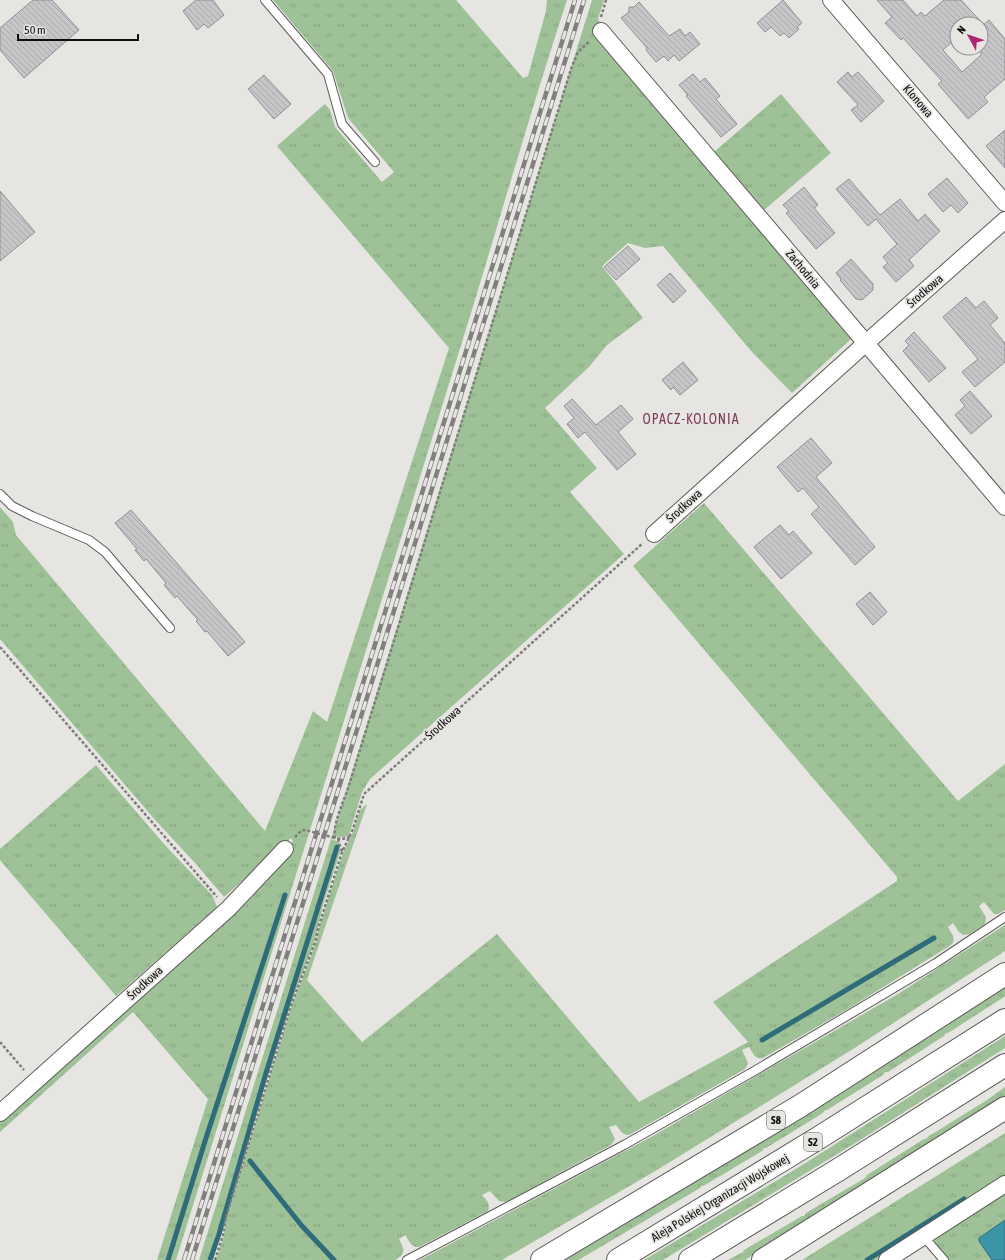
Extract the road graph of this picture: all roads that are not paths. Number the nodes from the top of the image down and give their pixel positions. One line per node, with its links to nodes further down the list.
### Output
1 (265, 0): 4 (lane)
2 (831, 0): 5 (street, Klonowa)
3 (601, 31): 7 (street, Zachodnia)
4 (375, 162)
5 (1005, 203)
6 (1005, 220): 7 (street, Środkowa)
7 (866, 343): 9 (street, Zachodnia); 10 (street, Środkowa)
8 (0, 494): 11 (lane)
9 (1005, 507)
10 (654, 534)
11 (170, 628)
12 (285, 849): 18 (street, Środkowa)
13 (1005, 917): 21 (lane)
14 (1005, 974): 22 (highway, S8)
15 (1005, 1020): 23 (highway, Aleja Polskiej Organizacji Wojskowej / S2)
16 (1005, 1065): 24 (highway)
17 (1005, 1108): 25 (highway)
18 (0, 1113)
19 (1005, 1184): 20 (street)
20 (924, 1237): 26 (street); 27 (lane)
21 (407, 1260)
22 (542, 1260)
23 (618, 1260)
24 (690, 1260)
25 (763, 1260)
26 (887, 1260)
27 (944, 1260)

